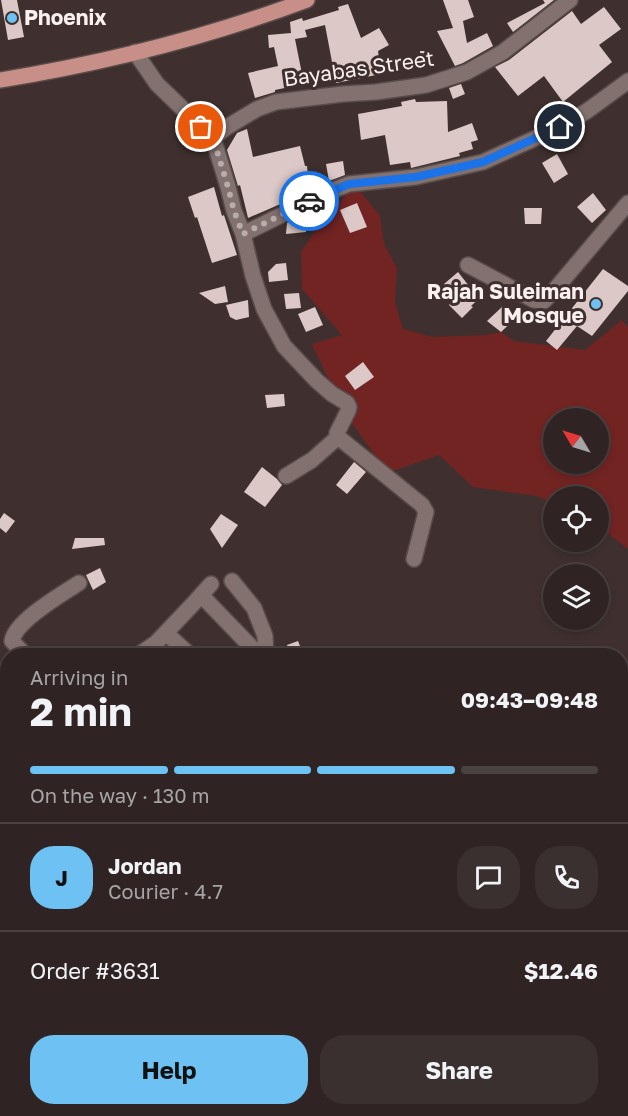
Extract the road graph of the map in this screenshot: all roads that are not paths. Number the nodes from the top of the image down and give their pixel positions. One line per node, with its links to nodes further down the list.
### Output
1 (307, 0): 3 (main road)
2 (570, 0): 6 (street, Bayabas Street)
3 (135, 52): 4 (main road); 6 (street)
4 (0, 80)
5 (628, 81): 8 (street)
6 (213, 138): 8 (street)
7 (628, 203): 9 (street)
8 (243, 234): 10 (street)
9 (468, 265)
10 (338, 436): 11 (street); 12 (street)
11 (286, 476)
12 (414, 559)
13 (232, 581): 20 (street)
14 (79, 583): 16 (street)
15 (166, 633): 17 (street); 18 (street); 19 (street)
16 (19, 648)
17 (149, 648)
18 (182, 648)
19 (254, 648)
20 (266, 648)

